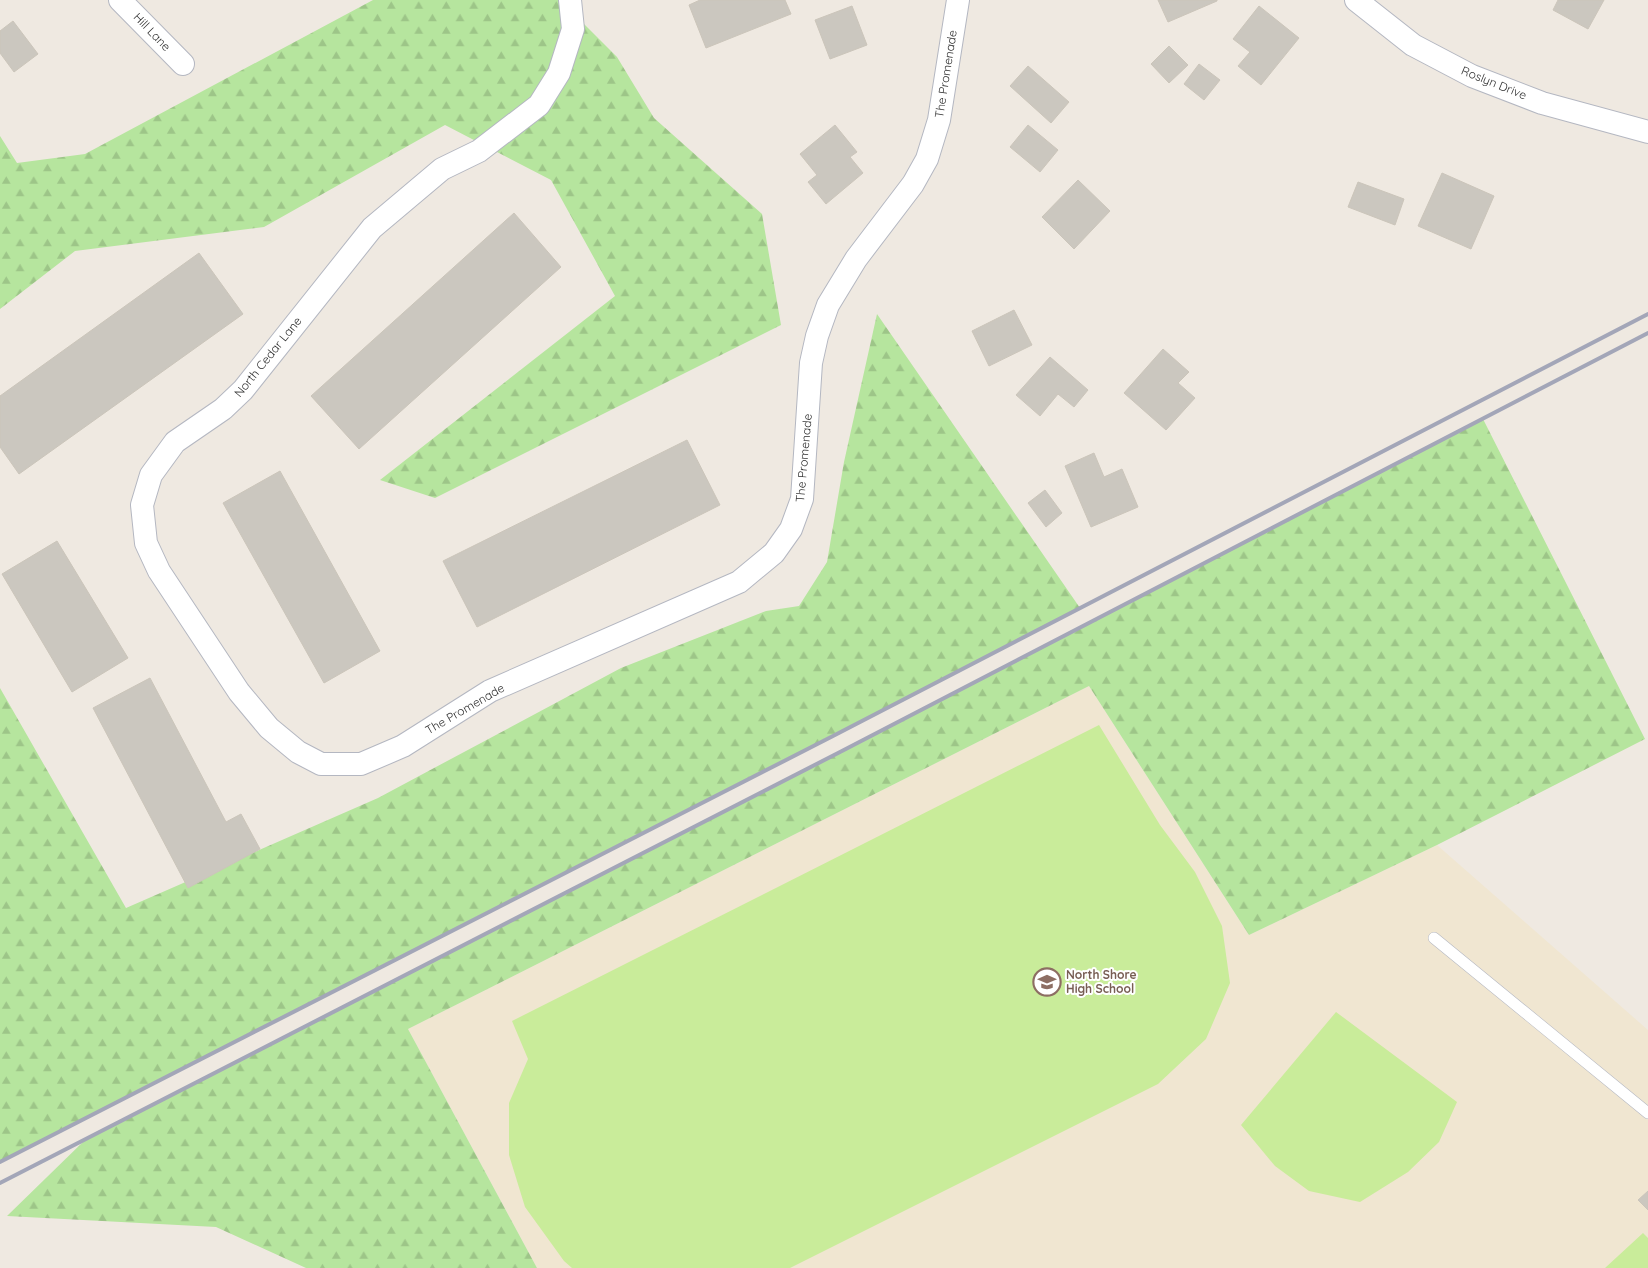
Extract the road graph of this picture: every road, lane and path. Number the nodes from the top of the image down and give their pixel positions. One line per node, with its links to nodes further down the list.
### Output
1 (120, 0): 5 (street, Hill Lane)
2 (570, 0): 7 (street, North Cedar Lane)
3 (958, 0): 7 (street, The Promenade)
4 (1356, 0): 6 (street, Roslyn Drive)
5 (183, 64)
6 (1648, 132)
7 (290, 746)
8 (1434, 938): 9 (lane)
9 (1648, 1114)

